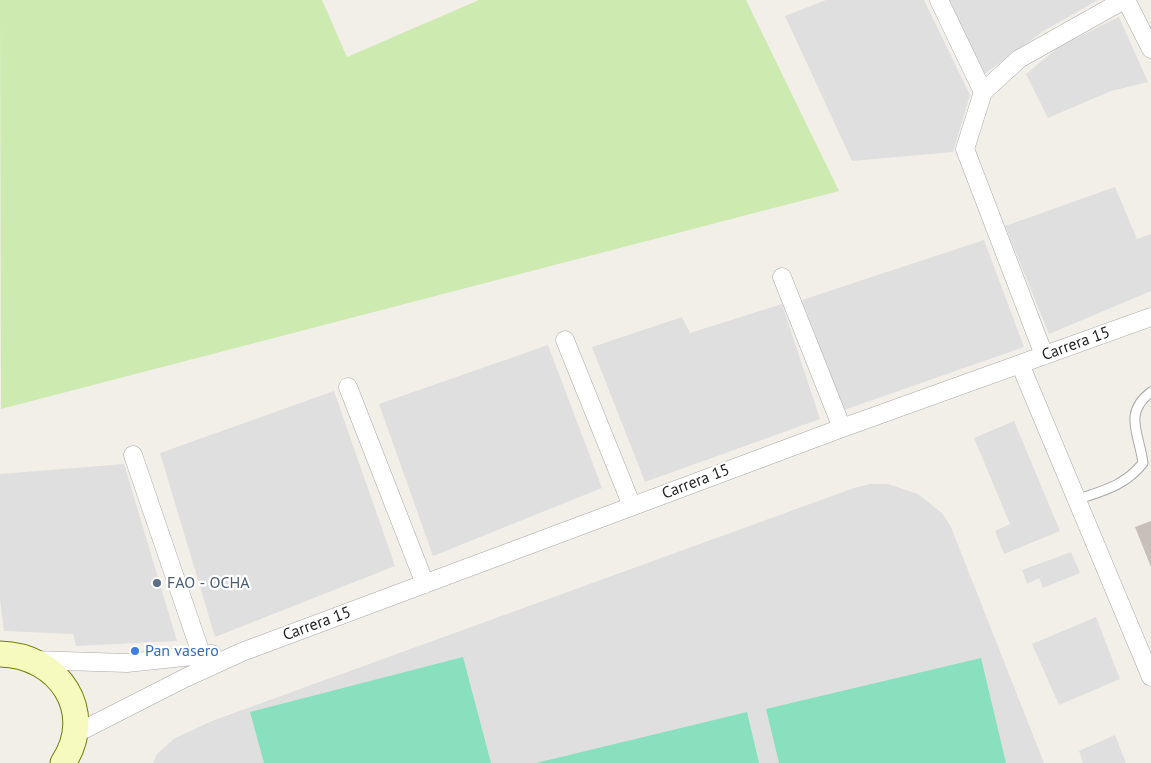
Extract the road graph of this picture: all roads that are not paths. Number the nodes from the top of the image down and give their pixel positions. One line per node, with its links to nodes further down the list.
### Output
1 (939, 0): 4 (street)
2 (1125, 0): 3 (street); 4 (street)
3 (1151, 49)
4 (983, 92): 8 (street)
5 (782, 277): 12 (street)
6 (1151, 317): 8 (street, Carrera 15)
7 (565, 340): 15 (street)
8 (1044, 355): 9 (street, Carrera 15)
9 (1020, 364): 12 (street, Carrera 15); 14 (street)
10 (348, 387): 16 (street)
11 (1151, 392): 14 (lane)
12 (842, 428): 15 (street, Carrera 15)
13 (133, 455): 19 (street)
14 (1076, 500): 20 (street)
15 (632, 506): 16 (street, Carrera 15)
16 (425, 584): 19 (street, Carrera 15)
17 (0, 654): 18 (main road)
18 (33, 660): 19 (street, Carrera 15); 21 (main road)
19 (204, 662): 21 (street, Carrera 15)
20 (1151, 676)
21 (72, 751)

